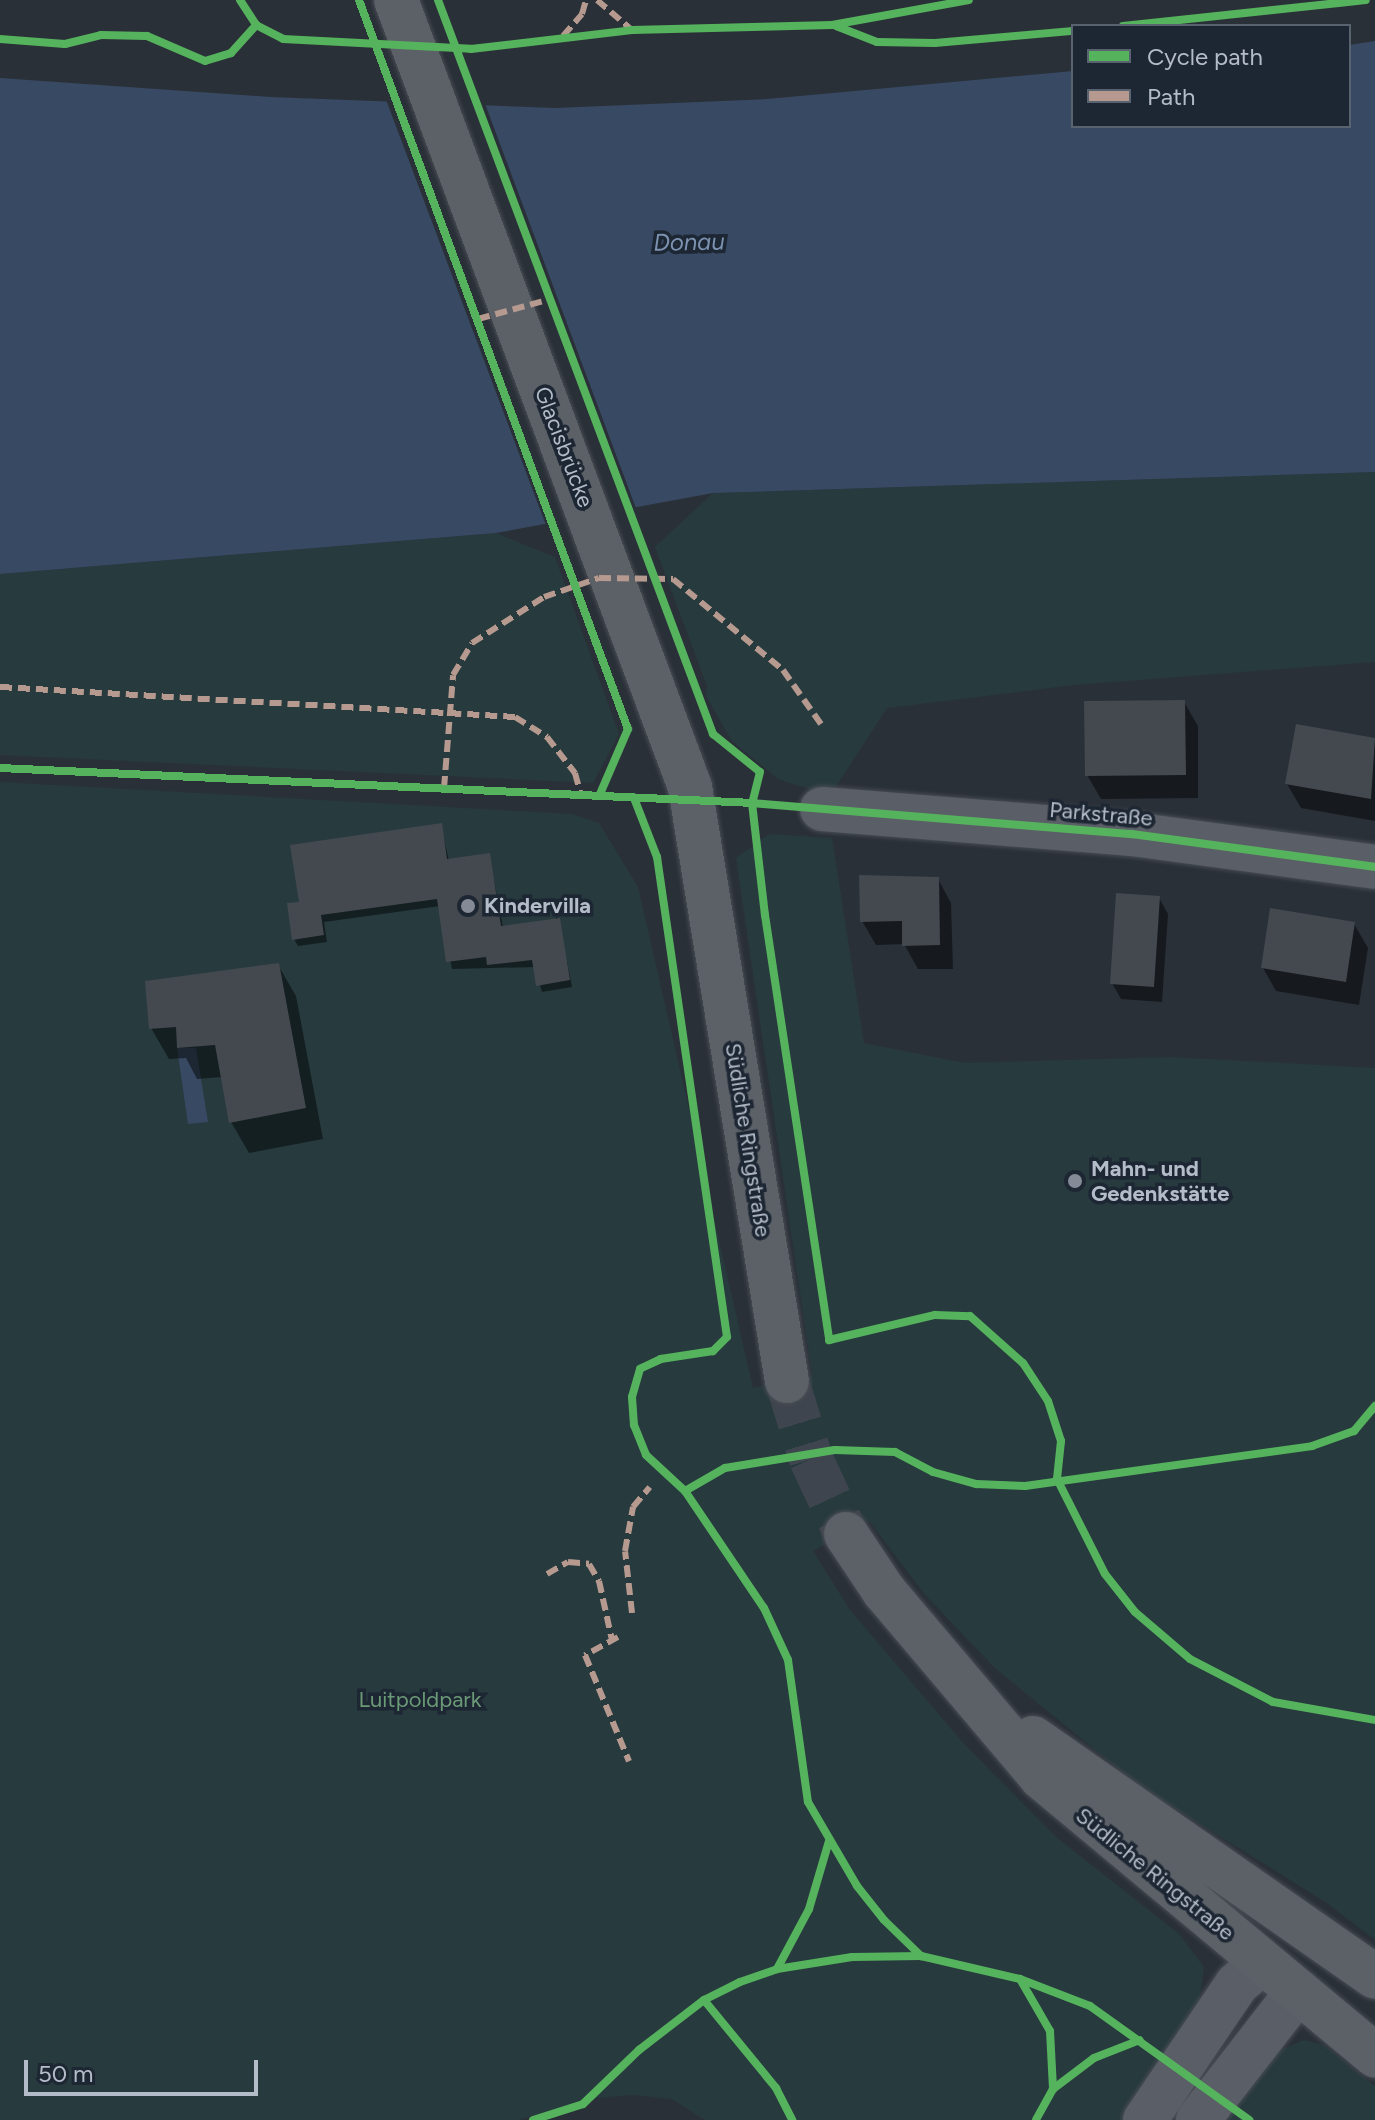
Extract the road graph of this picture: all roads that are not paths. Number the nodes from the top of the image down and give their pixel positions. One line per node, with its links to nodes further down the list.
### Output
1 (396, 0): 4 (main road, Glacisbrücke)
2 (822, 809): 3 (street, Parkstraße)
3 (1375, 867)
4 (712, 900): 5 (main road, Südliche Ringstraße)
5 (787, 1381)
6 (846, 1534): 7 (main road, Südliche Ringstraße)
7 (953, 1673): 8 (main road, Südliche Ringstraße); 10 (main road, Südliche Ringstraße)
8 (1263, 1897): 9 (main road, Südliche Ringstraße); 10 (main road)
9 (1340, 1949): 10 (main road); 11 (main road, Südliche Ringstraße)
10 (1273, 1971): 12 (main road, Südliche Ringstraße); 13 (street); 14 (street)
11 (1375, 1977)
12 (1375, 2055)
13 (1145, 2120)
14 (1198, 2120)

